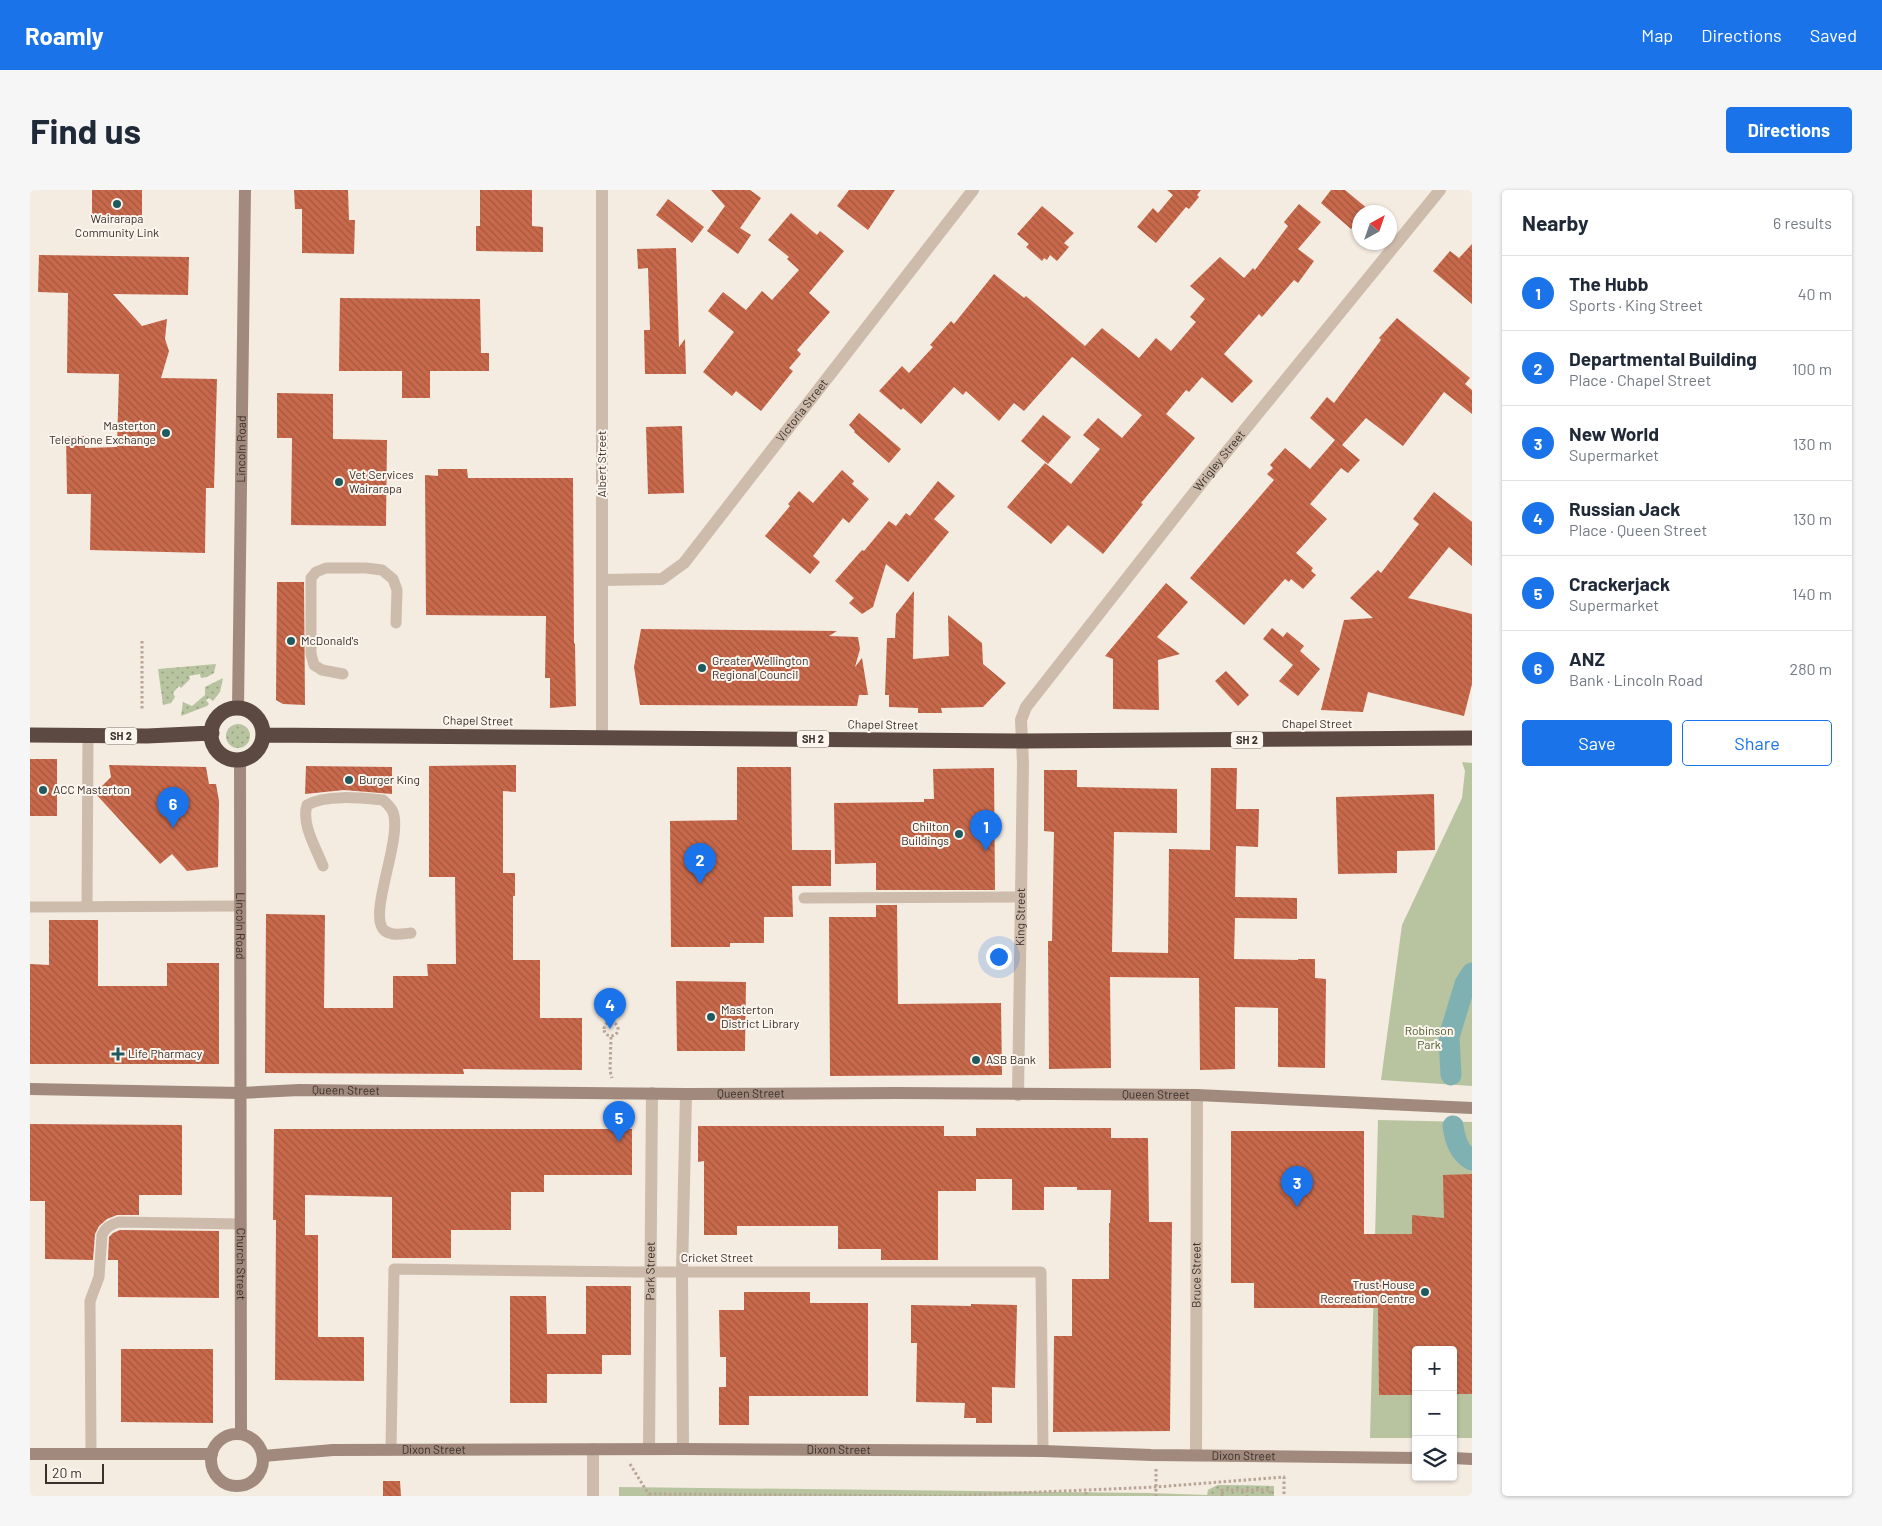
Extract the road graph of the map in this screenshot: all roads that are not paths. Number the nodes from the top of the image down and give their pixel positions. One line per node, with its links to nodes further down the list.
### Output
1 (246, 190): 8 (street, Lincoln Road)
2 (602, 190): 5 (street, Albert Street)
3 (973, 190): 5 (street, Victoria Street)
4 (1440, 190): 15 (street, Wrigley Street)
5 (602, 580): 13 (street, Albert Street)
6 (396, 623): 7 (lane)
7 (343, 674)
8 (238, 708): 9 (highway); 11 (highway)
9 (212, 733): 12 (highway, SH 2); 16 (highway)
10 (30, 735): 12 (highway, SH 2)
11 (263, 735): 13 (highway, Chapel Street / SH 2); 16 (highway)
12 (88, 736): 20 (lane)
13 (602, 737): 15 (highway, Chapel Street / SH 2)
14 (1472, 738): 15 (highway, Chapel Street / SH 2)
15 (1023, 742): 18 (street, King Street)
16 (240, 760): 21 (street, Lincoln Road)
17 (323, 866): 23 (lane)
18 (1021, 897): 19 (lane); 28 (street, King Street)
19 (804, 898)
20 (87, 906): 21 (lane); 22 (lane)
21 (240, 906): 25 (street, Lincoln Road)
22 (30, 907)
23 (411, 932)
24 (30, 1089): 25 (street, Queen Street)
25 (240, 1093): 26 (street, Queen Street); 31 (street, Church Street)
26 (652, 1093): 27 (street, Queen Street); 32 (street, Park Street)
27 (686, 1094): 28 (street, Queen Street); 33 (street)
28 (1018, 1095): 29 (street, Queen Street)
29 (1197, 1096): 30 (street, Queen Street); 43 (street, Bruce Street)
30 (1472, 1108)
31 (241, 1224): 34 (street, Church Street); 41 (lane)
32 (650, 1271): 33 (lane, Cricket Street); 36 (lane, Cricket Street); 38 (street, Park Street)
33 (682, 1272): 35 (street); 39 (lane, Cricket Street)
34 (241, 1434): 42 (street); 44 (street)
35 (683, 1448): 38 (street, Dixon Street); 39 (street, Dixon Street)
36 (391, 1449): 37 (street, Dixon Street); 44 (street, Dixon Street)
37 (593, 1449): 38 (street, Dixon Street); 49 (street)
38 (649, 1449)
39 (1042, 1451): 43 (street, Dixon Street)
40 (30, 1454): 41 (street)
41 (91, 1454): 42 (street)
42 (212, 1454): 48 (street)
43 (1196, 1455): 45 (street, Dixon Street)
44 (263, 1456): 48 (street)
45 (1412, 1458)
46 (1457, 1458): 47 (street)
47 (1472, 1459)
48 (238, 1491)
49 (593, 1496)

